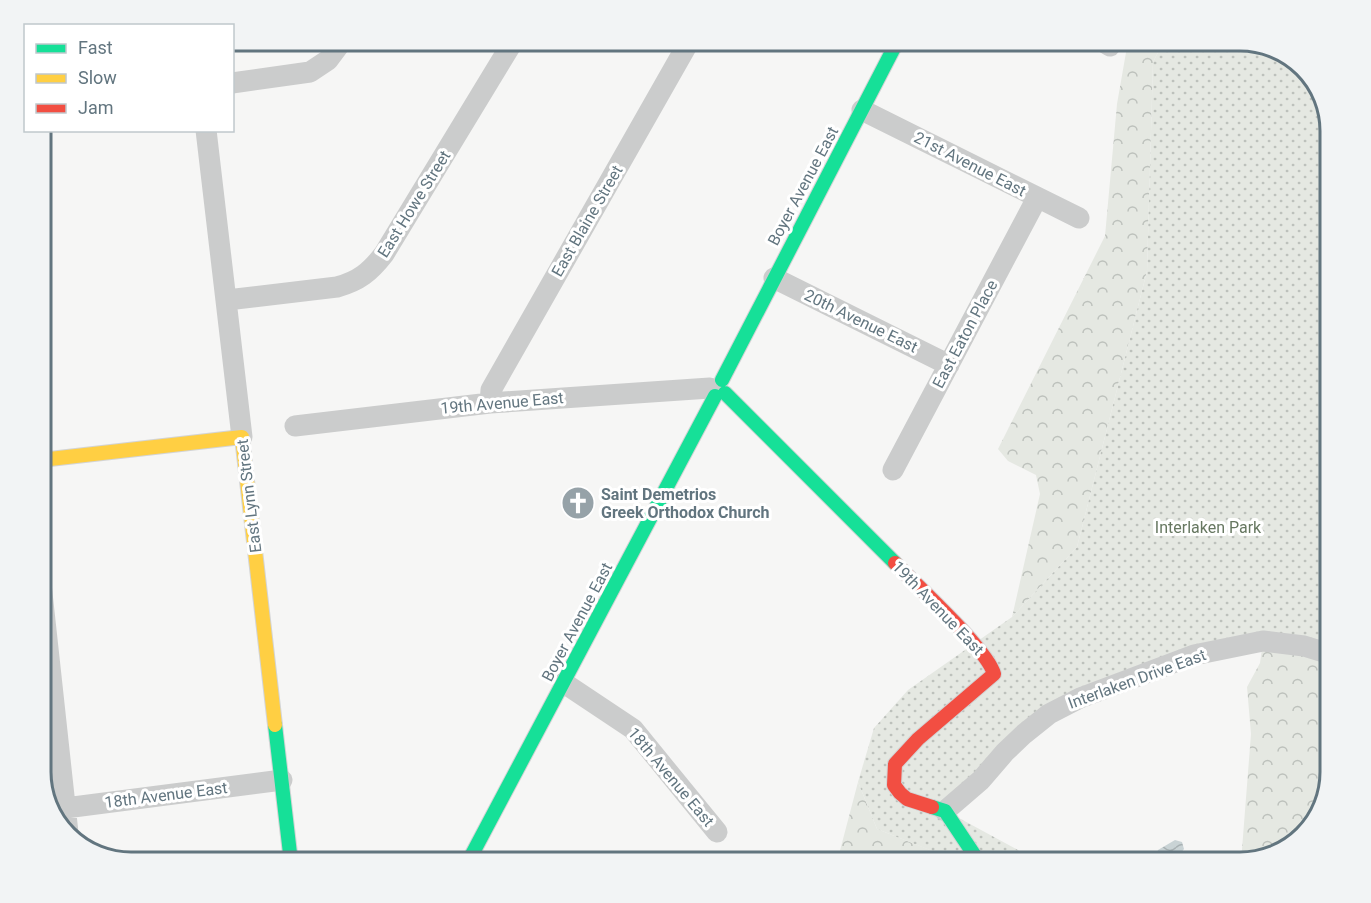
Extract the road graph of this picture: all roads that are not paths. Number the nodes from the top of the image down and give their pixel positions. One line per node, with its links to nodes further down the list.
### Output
1 (335, 51): 5 (street)
2 (507, 51): 11 (street, East Howe Street)
3 (684, 51): 14 (street, East Blaine Street)
4 (892, 51): 6 (street, Boyer Avenue East)
5 (234, 83)
6 (862, 110): 8 (street, 21st Avenue East); 10 (street, Boyer Avenue East)
7 (206, 132): 11 (street, East Lynn Street)
8 (1037, 198): 9 (street, 21st Avenue East); 12 (street, East Eaton Place)
9 (1079, 218)
10 (774, 278): 12 (street, 20th Avenue East); 13 (street, Boyer Avenue East)
11 (227, 300): 16 (street, East Lynn Street)
12 (949, 365): 18 (street, East Eaton Place)
13 (718, 389): 14 (street, 19th Avenue East); 20 (street, Boyer Avenue East); 25 (street, 19th Avenue East)
14 (490, 404): 15 (street, 19th Avenue East)
15 (295, 426)
16 (242, 437): 17 (street); 22 (street, East Lynn Street)
17 (51, 459)
18 (893, 470)
19 (1320, 651): 25 (street, Interlaken Drive East)
20 (564, 683): 26 (street, 18th Avenue East); 28 (street, Boyer Avenue East)
21 (51, 716): 23 (street)
22 (282, 780): 24 (street, 18th Avenue East); 27 (street, East Lynn Street)
23 (58, 804)
24 (60, 809)
25 (945, 811): 29 (street)
26 (717, 832)
27 (290, 852)
28 (473, 852)
29 (972, 852)

